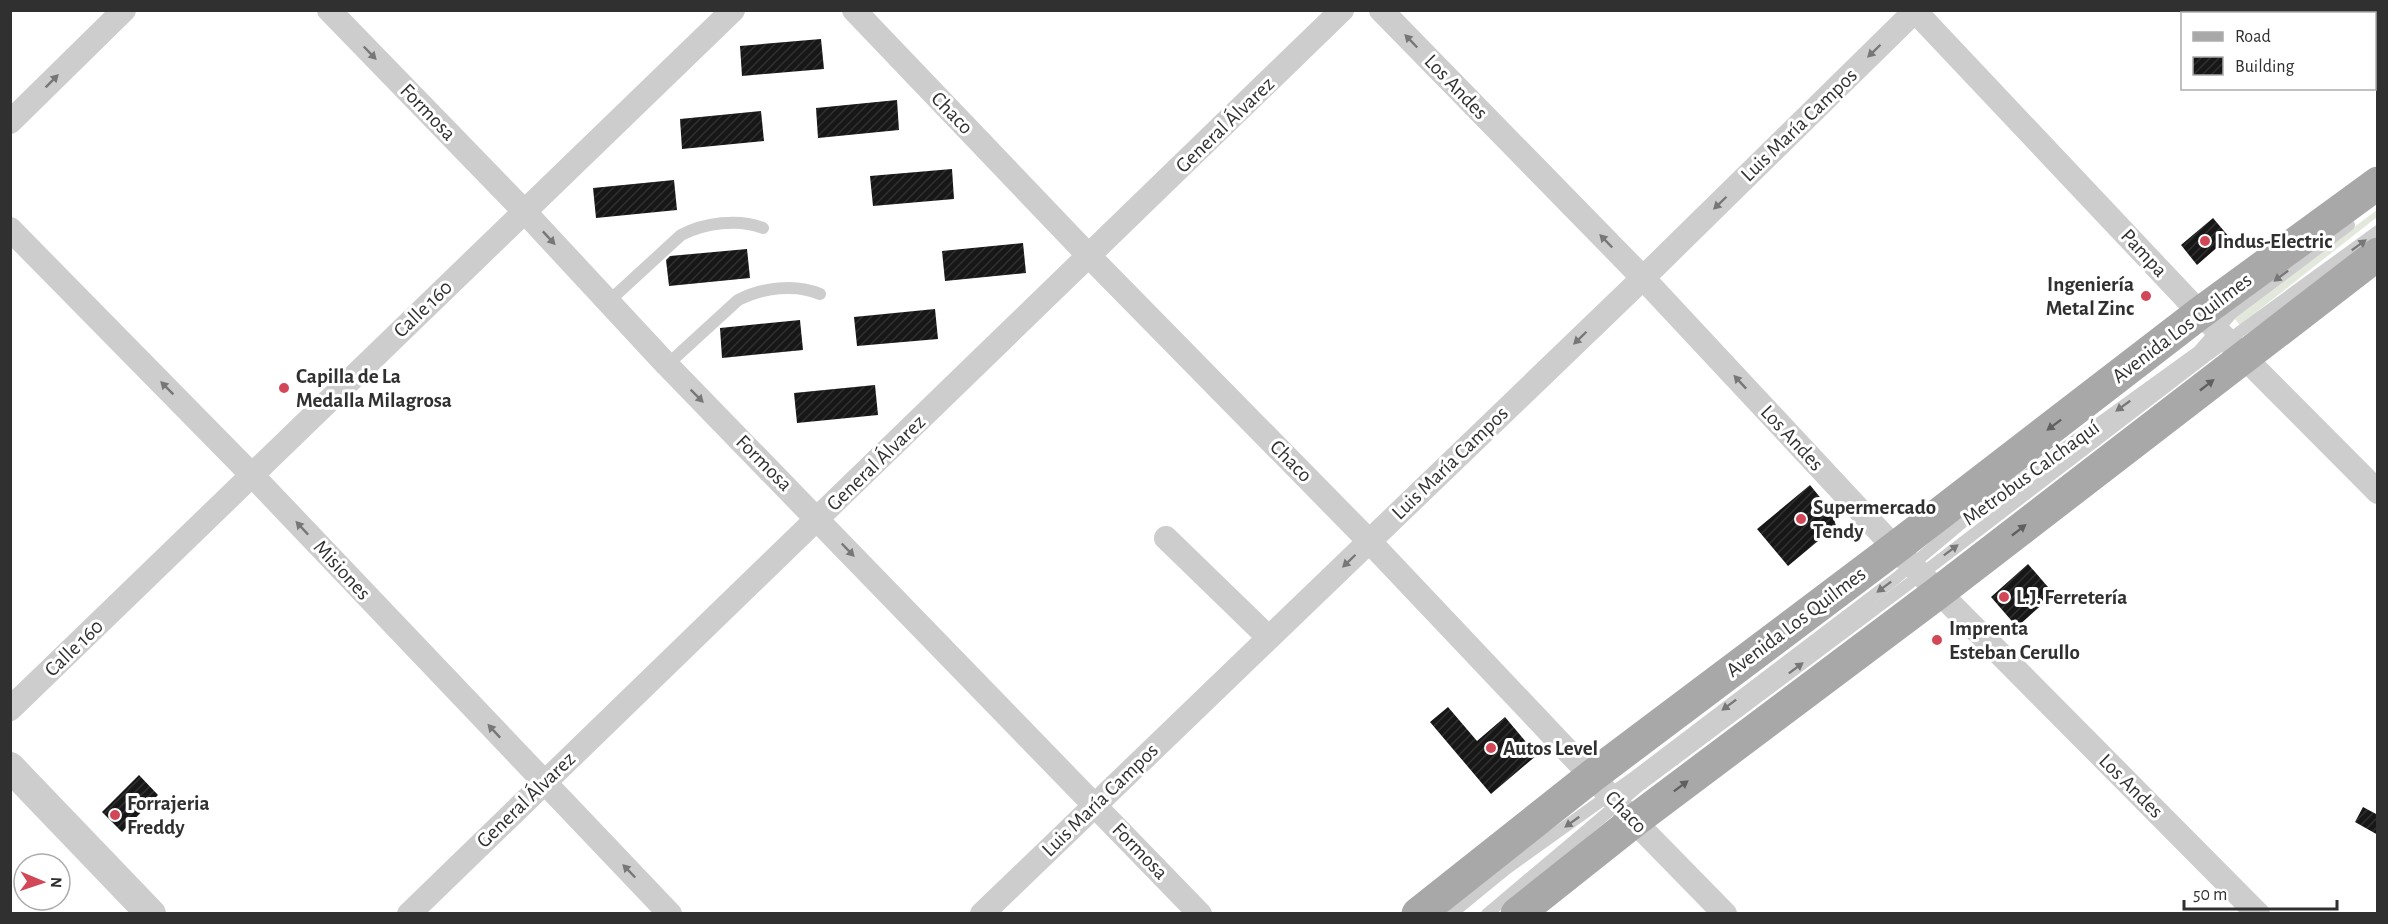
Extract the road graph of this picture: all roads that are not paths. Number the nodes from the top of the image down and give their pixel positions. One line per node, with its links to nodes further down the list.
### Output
1 (124, 10): 8 (street, one-way to 1)
2 (329, 10): 10 (street, Formosa, one-way to 10)
3 (733, 10): 10 (street, Calle 160)
4 (854, 10): 16 (street, Chaco)
5 (1342, 10): 16 (street, General Álvarez)
6 (1381, 10): 17 (street, Los Andes, one-way to 6)
7 (1915, 11): 17 (street, Luis María Campos, one-way to 17); 20 (street, Pampa)
8 (10, 122)
9 (2378, 183): 20 (main road, Avenida Los Quilmes)
10 (524, 211): 19 (street, Formosa, one-way to 19); 22 (street, Calle 160)
11 (2359, 217): 20 (lane, one-way to 20)
12 (762, 228): 19 (lane)
13 (10, 229): 22 (street, Misiones, one-way to 13)
14 (2378, 231): 20 (lane, one-way to 14)
15 (2378, 254): 20 (main road, Avenida Los Quilmes)
16 (1089, 257): 24 (street, General Álvarez); 26 (street, Chaco)
17 (1643, 278): 26 (street, Luis María Campos, one-way to 26); 27 (street, Los Andes, one-way to 17)
18 (820, 294): 21 (lane)
19 (608, 302): 21 (street, Formosa)
20 (2222, 335): 23 (street, Pampa); 27 (main road, Avenida Los Quilmes); 27 (main road, Avenida Los Quilmes, one-way to 20)
21 (667, 365): 24 (street, Formosa, one-way to 24)
22 (252, 475): 29 (street, Calle 160); 31 (street, Misiones, one-way to 22)
23 (2378, 492)
24 (818, 519): 31 (street, General Álvarez); 33 (street, Formosa, one-way to 33)
25 (1166, 538): 28 (street)
26 (1369, 541): 28 (street, Luis María Campos, one-way to 28); 32 (street, Chaco)
27 (1917, 569): 32 (main road, Avenida Los Quilmes); 32 (main road, Avenida Los Quilmes, one-way to 27); 34 (street, Los Andes)
28 (1269, 638): 33 (street, Luis María Campos)
29 (10, 709)
30 (10, 767): 35 (street)
31 (544, 783): 36 (street, General Álvarez); 37 (street, Misiones, one-way to 31)
32 (1613, 799): 40 (main road, Avenida Los Quilmes); 41 (lane, one-way to 41); 42 (lane); 43 (main road, Avenida Los Quilmes); 44 (street, Chaco)
33 (1095, 805): 38 (street, Luis María Campos); 39 (street, Formosa)
34 (2249, 911)
35 (151, 914)
36 (409, 914)
37 (670, 914)
38 (982, 914)
39 (1200, 914)
40 (1418, 914)
41 (1451, 914)
42 (1487, 914)
43 (1517, 914)
44 (1725, 914)

